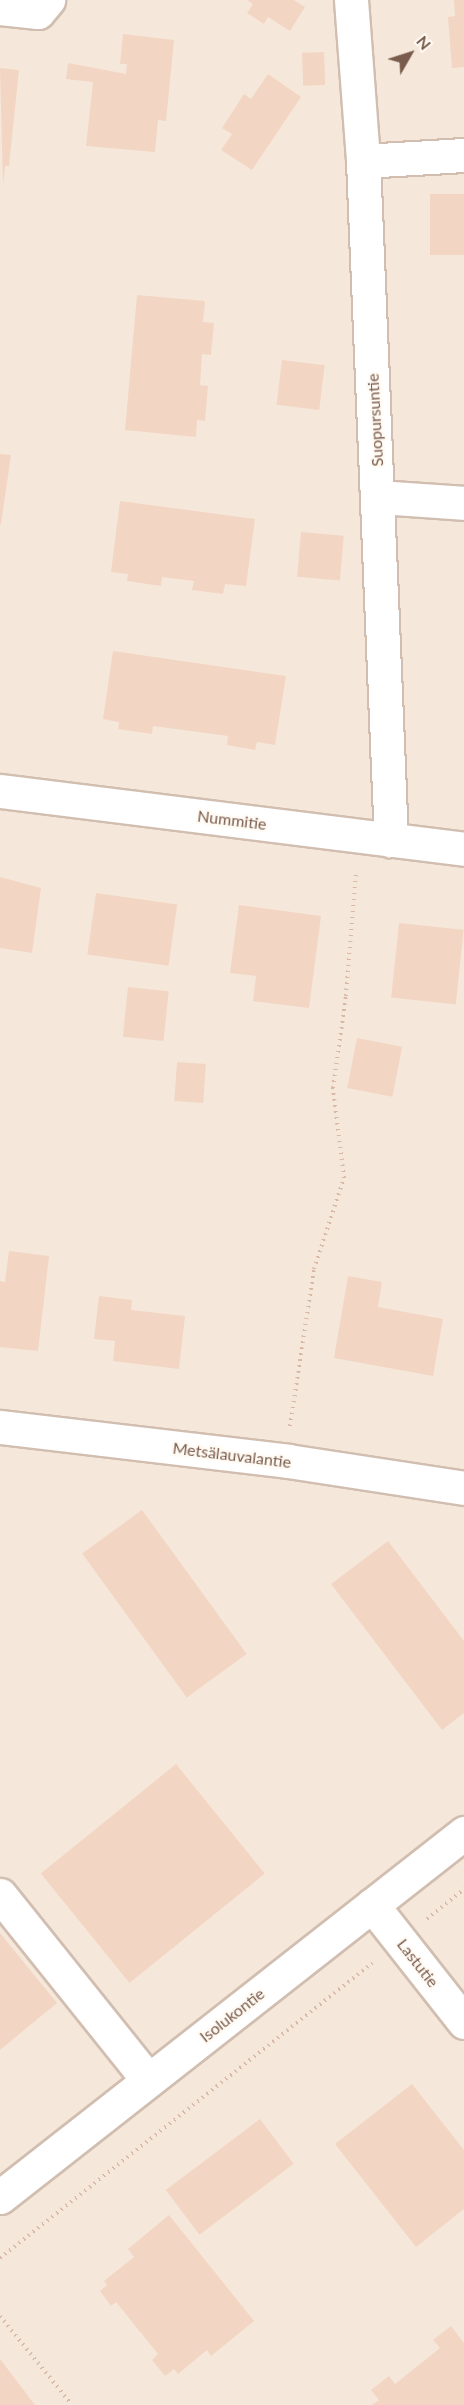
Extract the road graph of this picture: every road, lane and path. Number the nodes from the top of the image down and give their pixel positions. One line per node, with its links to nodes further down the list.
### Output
1 (48, 0): 3 (street)
2 (351, 0): 5 (street, Suopursuntie)
3 (0, 8)
4 (464, 155): 5 (street)
5 (363, 161): 6 (street, Suopursuntie)
6 (379, 497): 7 (street); 9 (street, Suopursuntie)
7 (464, 503)
8 (0, 791): 9 (street, Nummitie)
9 (376, 838): 10 (street, Nummitie); 12 (path)
10 (464, 849)
11 (0, 1427): 12 (street, Metsälauvalantie)
12 (288, 1461): 13 (street, Metsälauvalantie)
13 (464, 1488)
14 (464, 1833): 17 (street, Isolukontie)
15 (464, 1889): 18 (path)
16 (0, 1895): 20 (street)
17 (372, 1905): 18 (street, Lastutie); 20 (street, Isolukontie)
18 (400, 1940): 19 (street, Lastutie); 22 (path)
19 (464, 2022)
20 (148, 2080): 21 (street, Isolukontie)
21 (0, 2197)
22 (0, 2258)
23 (0, 2316): 24 (path)
24 (72, 2405)

